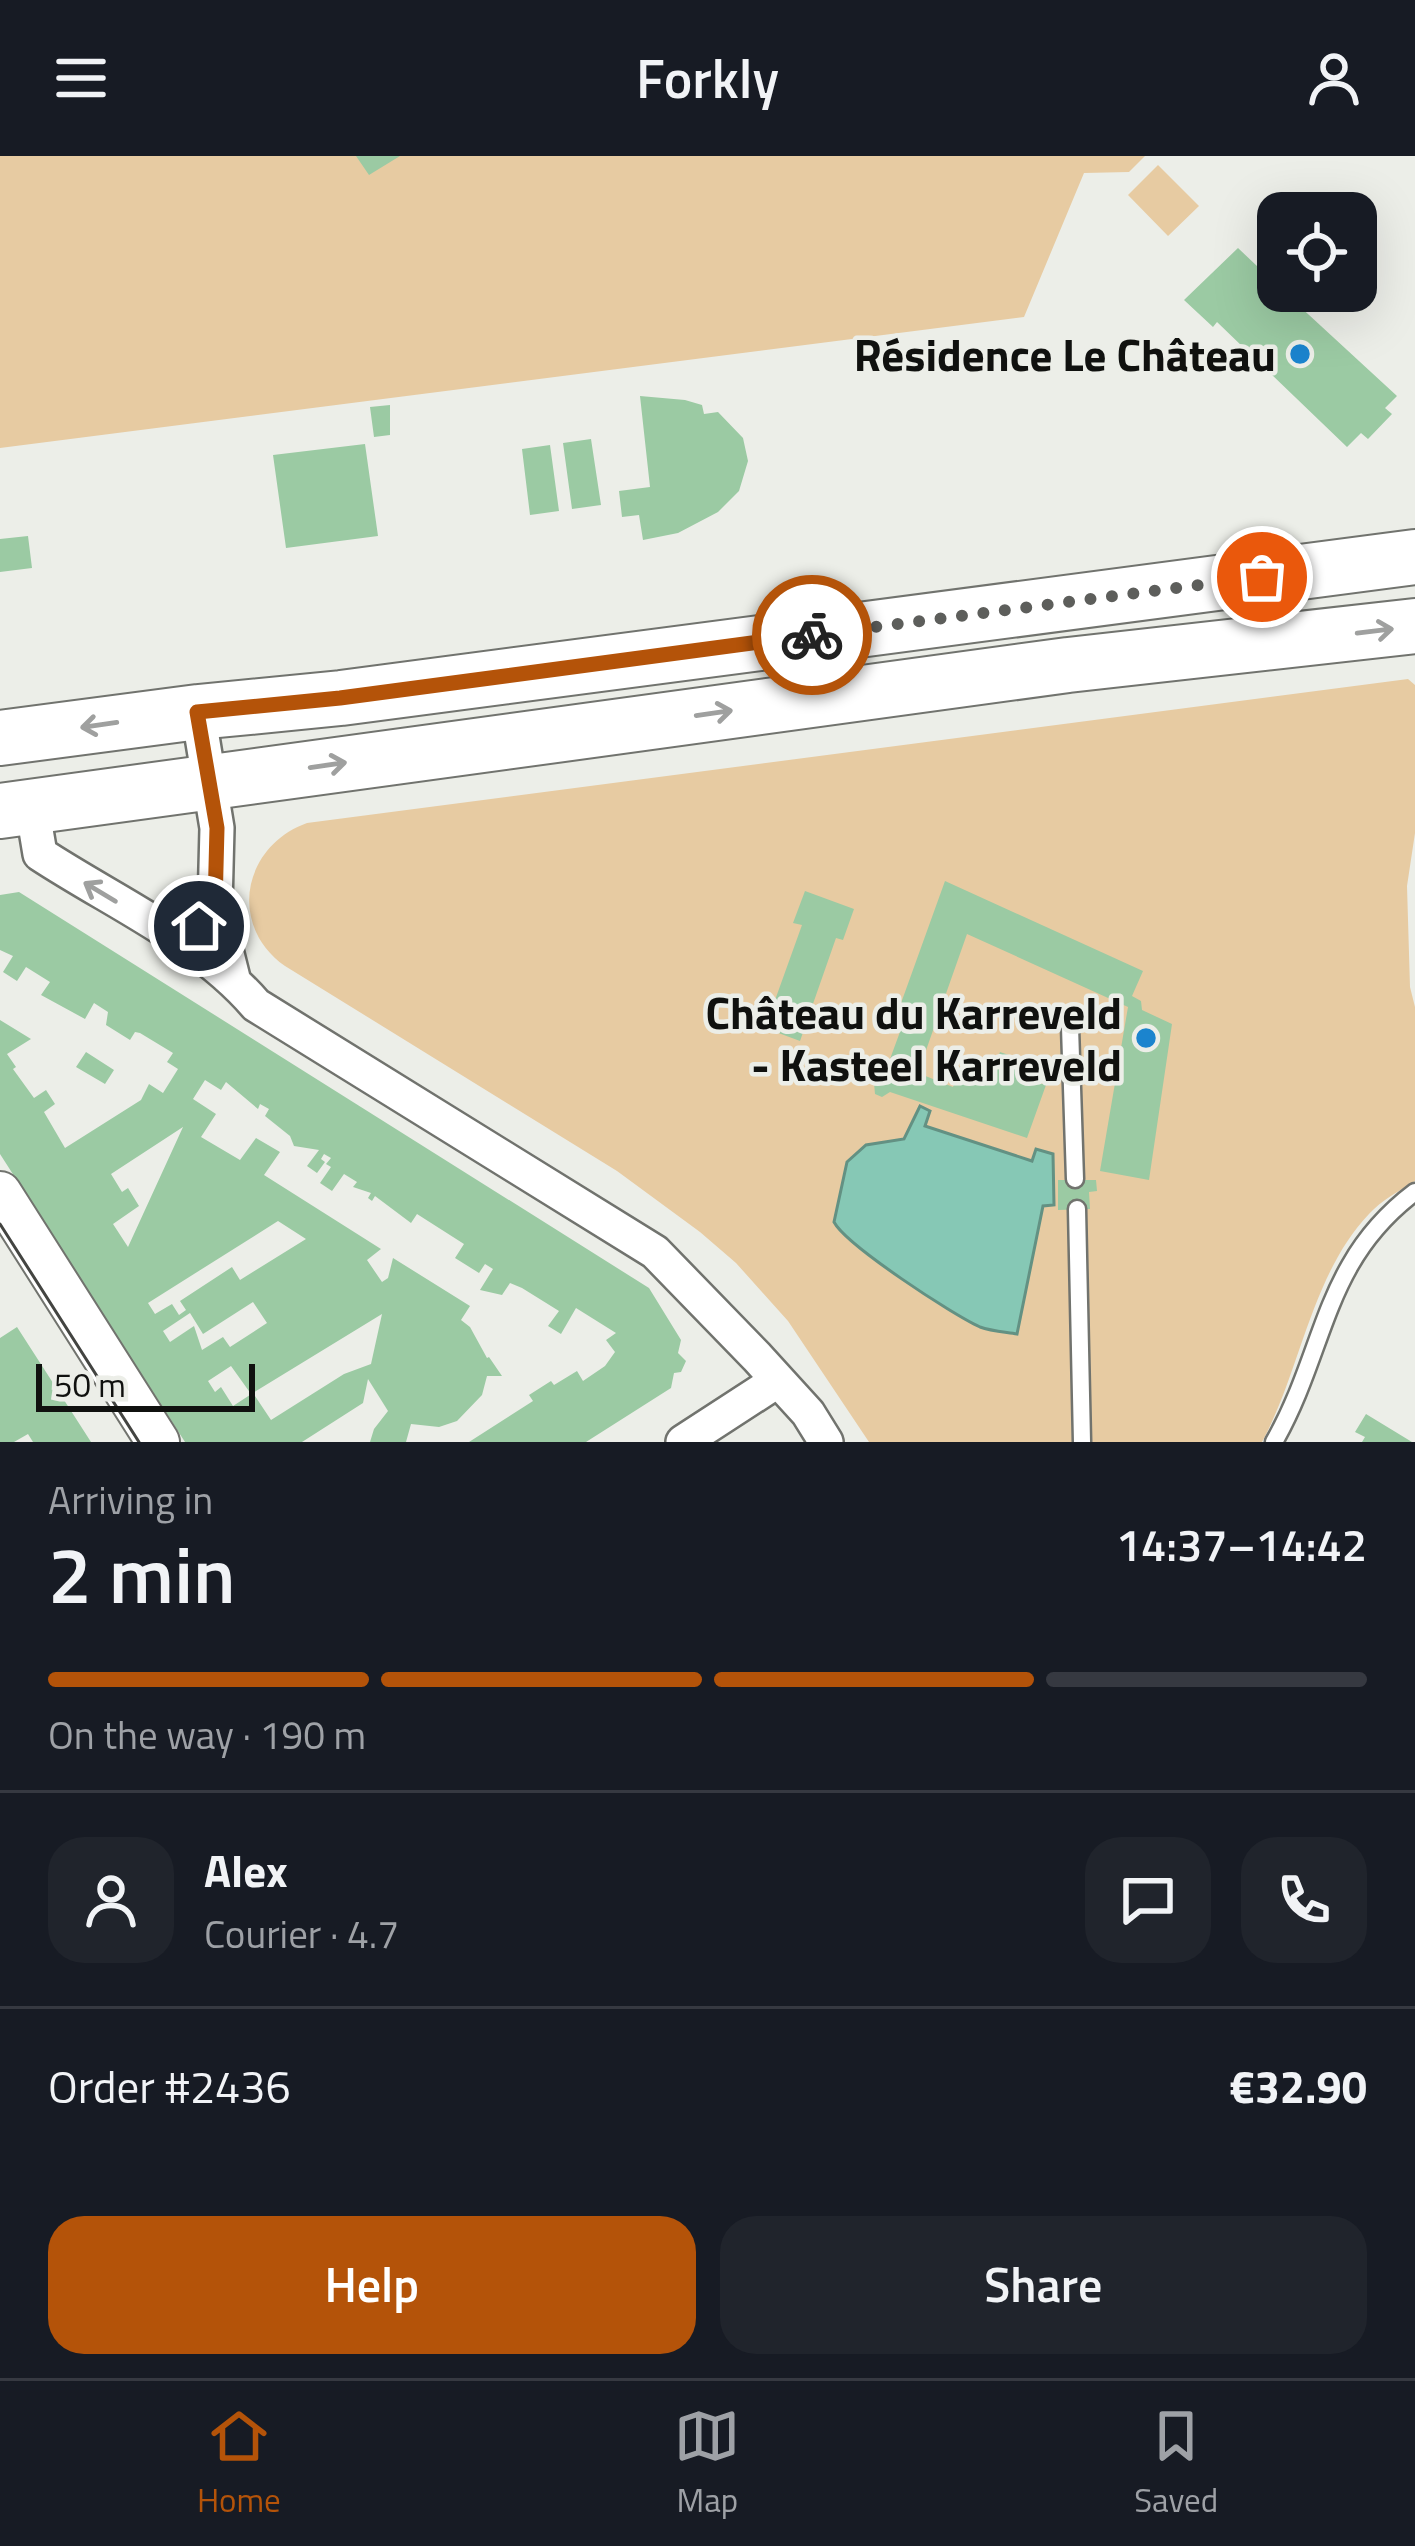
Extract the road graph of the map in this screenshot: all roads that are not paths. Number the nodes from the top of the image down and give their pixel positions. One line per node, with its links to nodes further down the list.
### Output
1 (1415, 557): 3 (main road)
2 (1415, 626): 4 (main road, one-way to 2)
3 (812, 635): 4 (main road); 5 (main road)
4 (819, 699): 7 (main road, one-way to 4)
5 (197, 712): 6 (main road, one-way to 6); 7 (street)
6 (0, 738)
7 (212, 781): 8 (main road); 9 (street)
8 (16, 808): 10 (street, one-way to 8)
9 (215, 906): 10 (street); 11 (street)
10 (182, 941): 11 (street)
11 (233, 978): 18 (street)
12 (1070, 1027): 13 (lane)
13 (1075, 1180)
14 (1415, 1192): 24 (lane)
15 (0, 1193): 20 (street)
16 (1077, 1209): 23 (lane)
17 (0, 1244): 19 (street)
18 (777, 1381): 21 (street); 22 (street)
19 (127, 1442)
20 (158, 1442)
21 (683, 1442)
22 (826, 1442)
23 (1082, 1442)
24 (1274, 1442)

